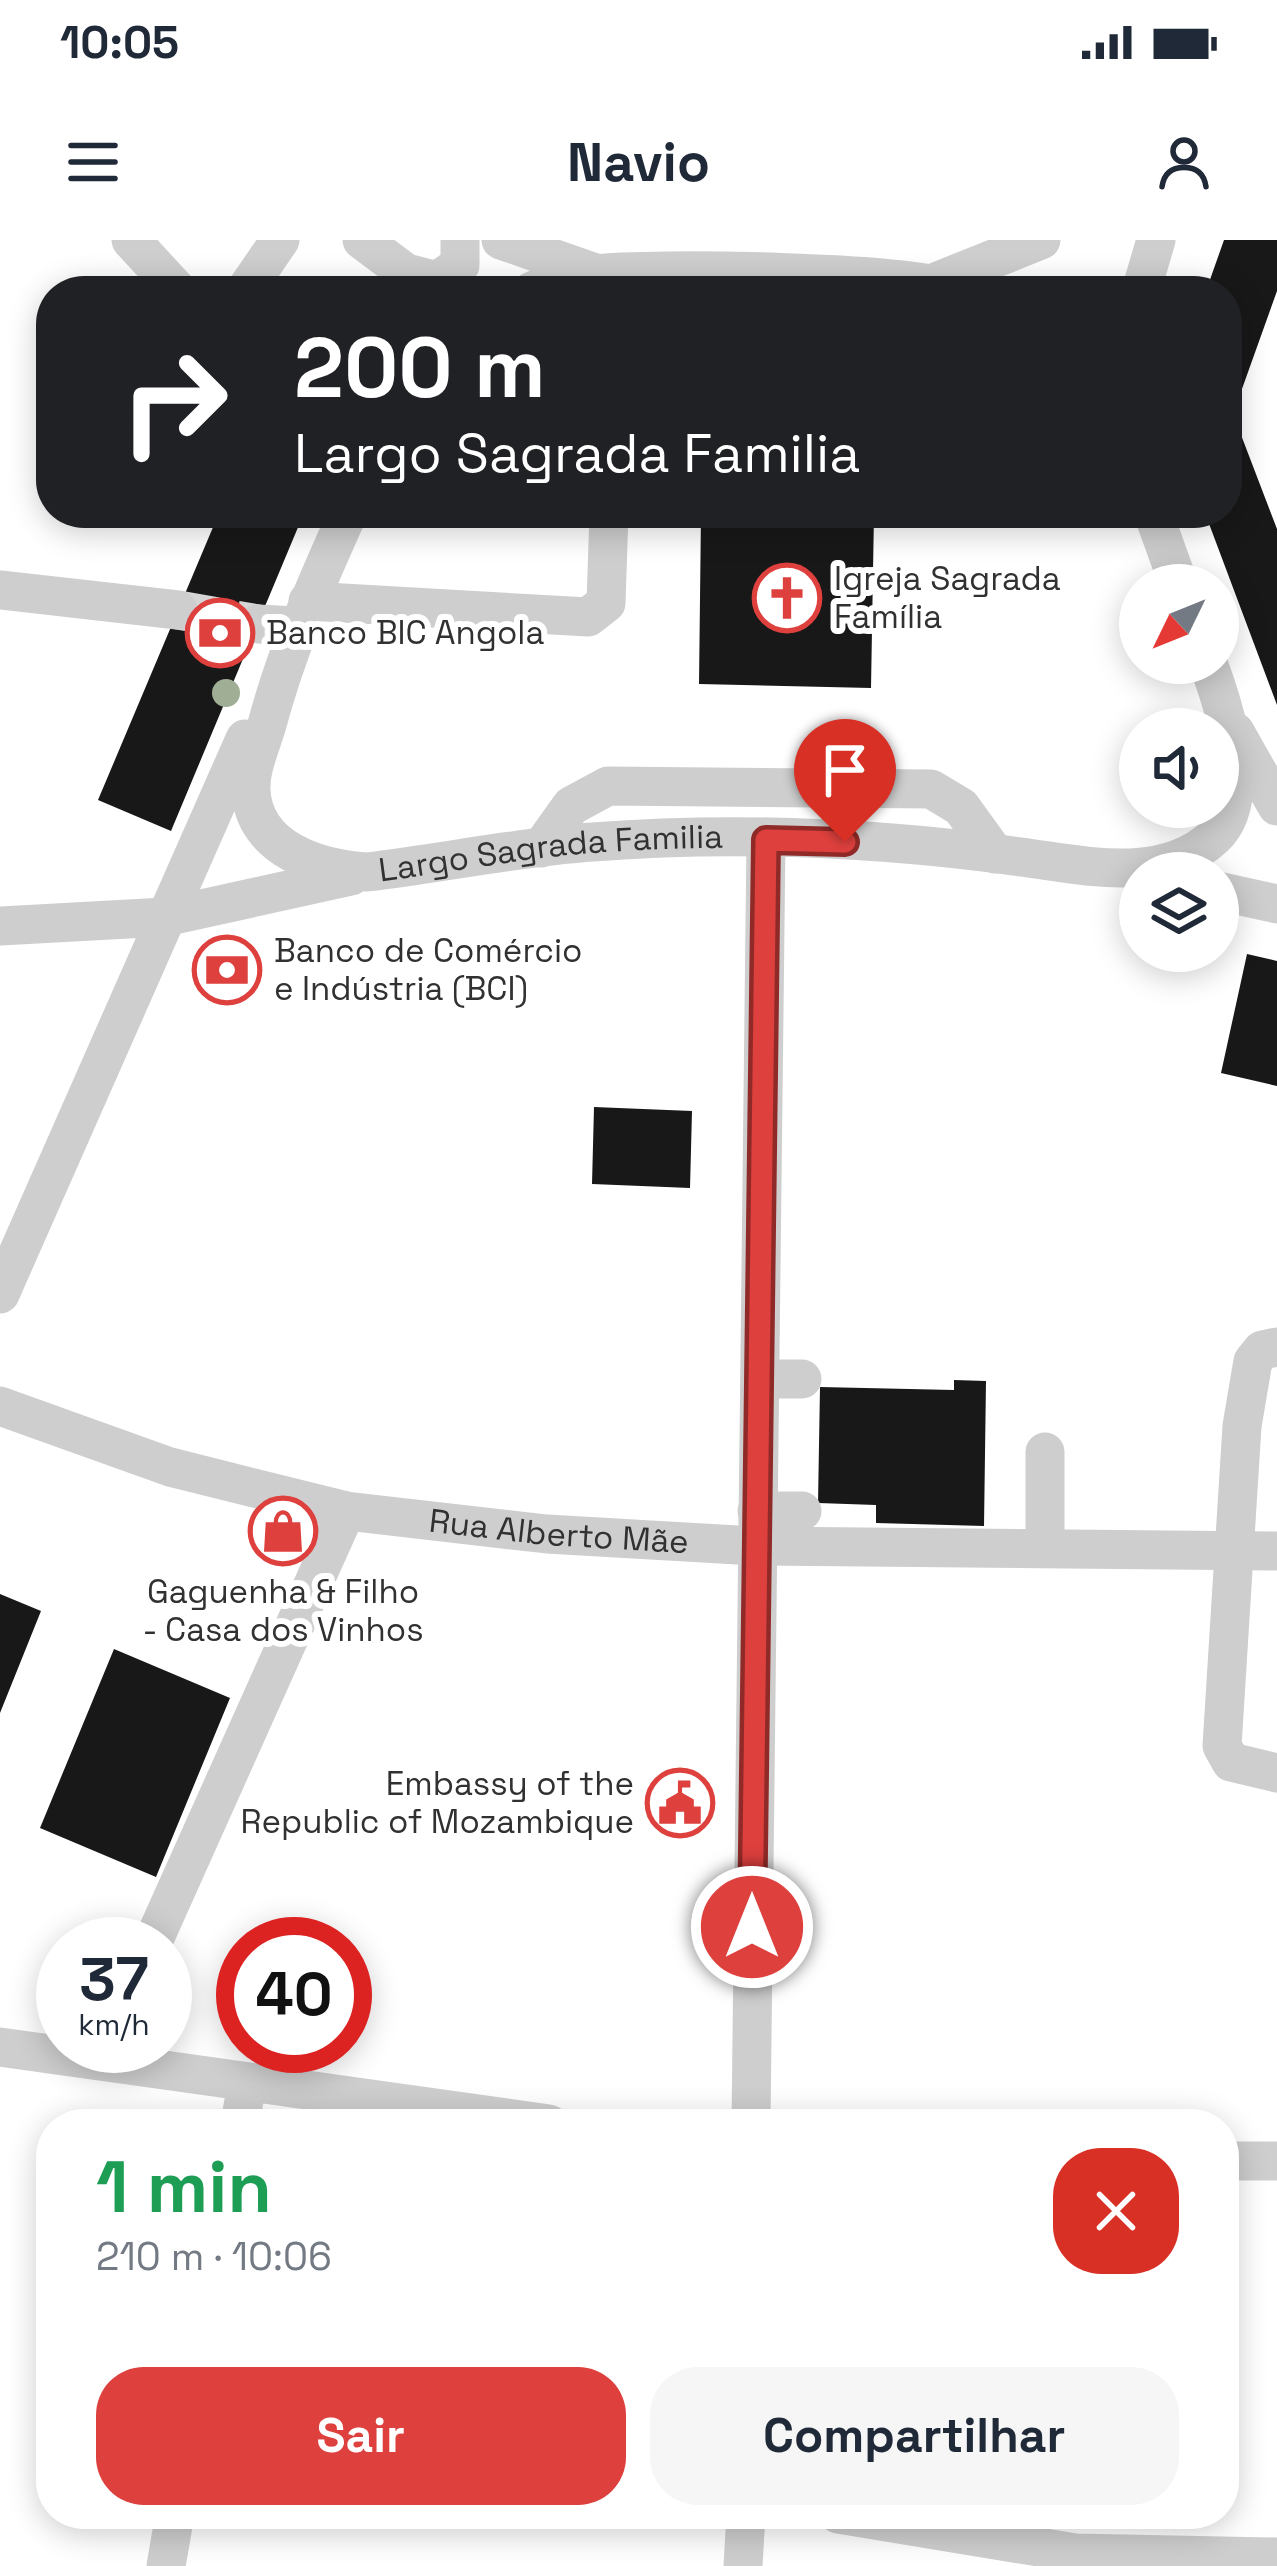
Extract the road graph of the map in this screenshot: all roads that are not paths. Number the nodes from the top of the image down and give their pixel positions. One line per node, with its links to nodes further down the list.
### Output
1 (131, 240): 9 (street)
2 (280, 240): 10 (street)
3 (360, 240): 11 (street); 12 (street)
4 (460, 240): 13 (street)
5 (501, 240): 8 (street)
6 (1041, 240): 16 (street)
7 (1156, 240): 17 (street)
8 (598, 274): 14 (street); 15 (street)
9 (164, 276)
10 (255, 276)
11 (383, 276)
12 (419, 276)
13 (443, 276)
14 (590, 276)
15 (647, 276)
16 (968, 276)
17 (1145, 276)
18 (340, 528): 24 (street, Largo Sagrada Familia)
19 (608, 528): 24 (street)
20 (1155, 528): 21 (street)
21 (1170, 564)
22 (0, 590): 23 (street)
23 (178, 610)
24 (287, 627): 33 (street, Largo Sagrada Familia); 36 (street)
25 (1239, 740): 26 (street)
26 (1277, 806)
27 (1218, 828): 30 (street, Largo Sagrada Familia)
28 (766, 840): 29 (street, Largo Sagrada Familia); 31 (street, Largo Sagrada Familia); 40 (street)
29 (541, 848): 31 (street); 33 (street, Largo Sagrada Familia)
30 (1188, 852)
31 (995, 854): 32 (street, Largo Sagrada Familia)
32 (1119, 870)
33 (368, 872): 36 (street)
34 (1239, 896): 35 (street)
35 (1277, 904)
36 (165, 916): 37 (street); 38 (street)
37 (0, 926)
38 (0, 1294)
39 (1277, 1347): 48 (street)
40 (760, 1379): 41 (street); 46 (street)
41 (802, 1379)
42 (0, 1406): 44 (street, Rua Alberto Mãe)
43 (1045, 1452): 47 (street)
44 (346, 1511): 46 (street, Rua Alberto Mãe); 51 (street)
45 (802, 1511): 46 (street)
46 (756, 1528): 47 (street, Rua Alberto Mãe); 58 (street)
47 (1045, 1547): 48 (street, Rua Alberto Mãe)
48 (1232, 1548): 49 (street, Rua Alberto Mãe); 50 (street)
49 (1277, 1551)
50 (1277, 1773)
51 (164, 1917)
52 (0, 2047): 53 (street)
53 (36, 2049)
54 (192, 2072): 55 (street)
55 (247, 2083): 56 (street); 57 (street)
56 (243, 2109)
57 (439, 2109)
58 (751, 2109)
59 (1239, 2161): 60 (street)
60 (1277, 2161)
61 (172, 2529): 65 (street)
62 (745, 2529): 66 (street)
63 (929, 2529): 64 (street)
64 (1277, 2557)
65 (166, 2566)
66 (743, 2566)

